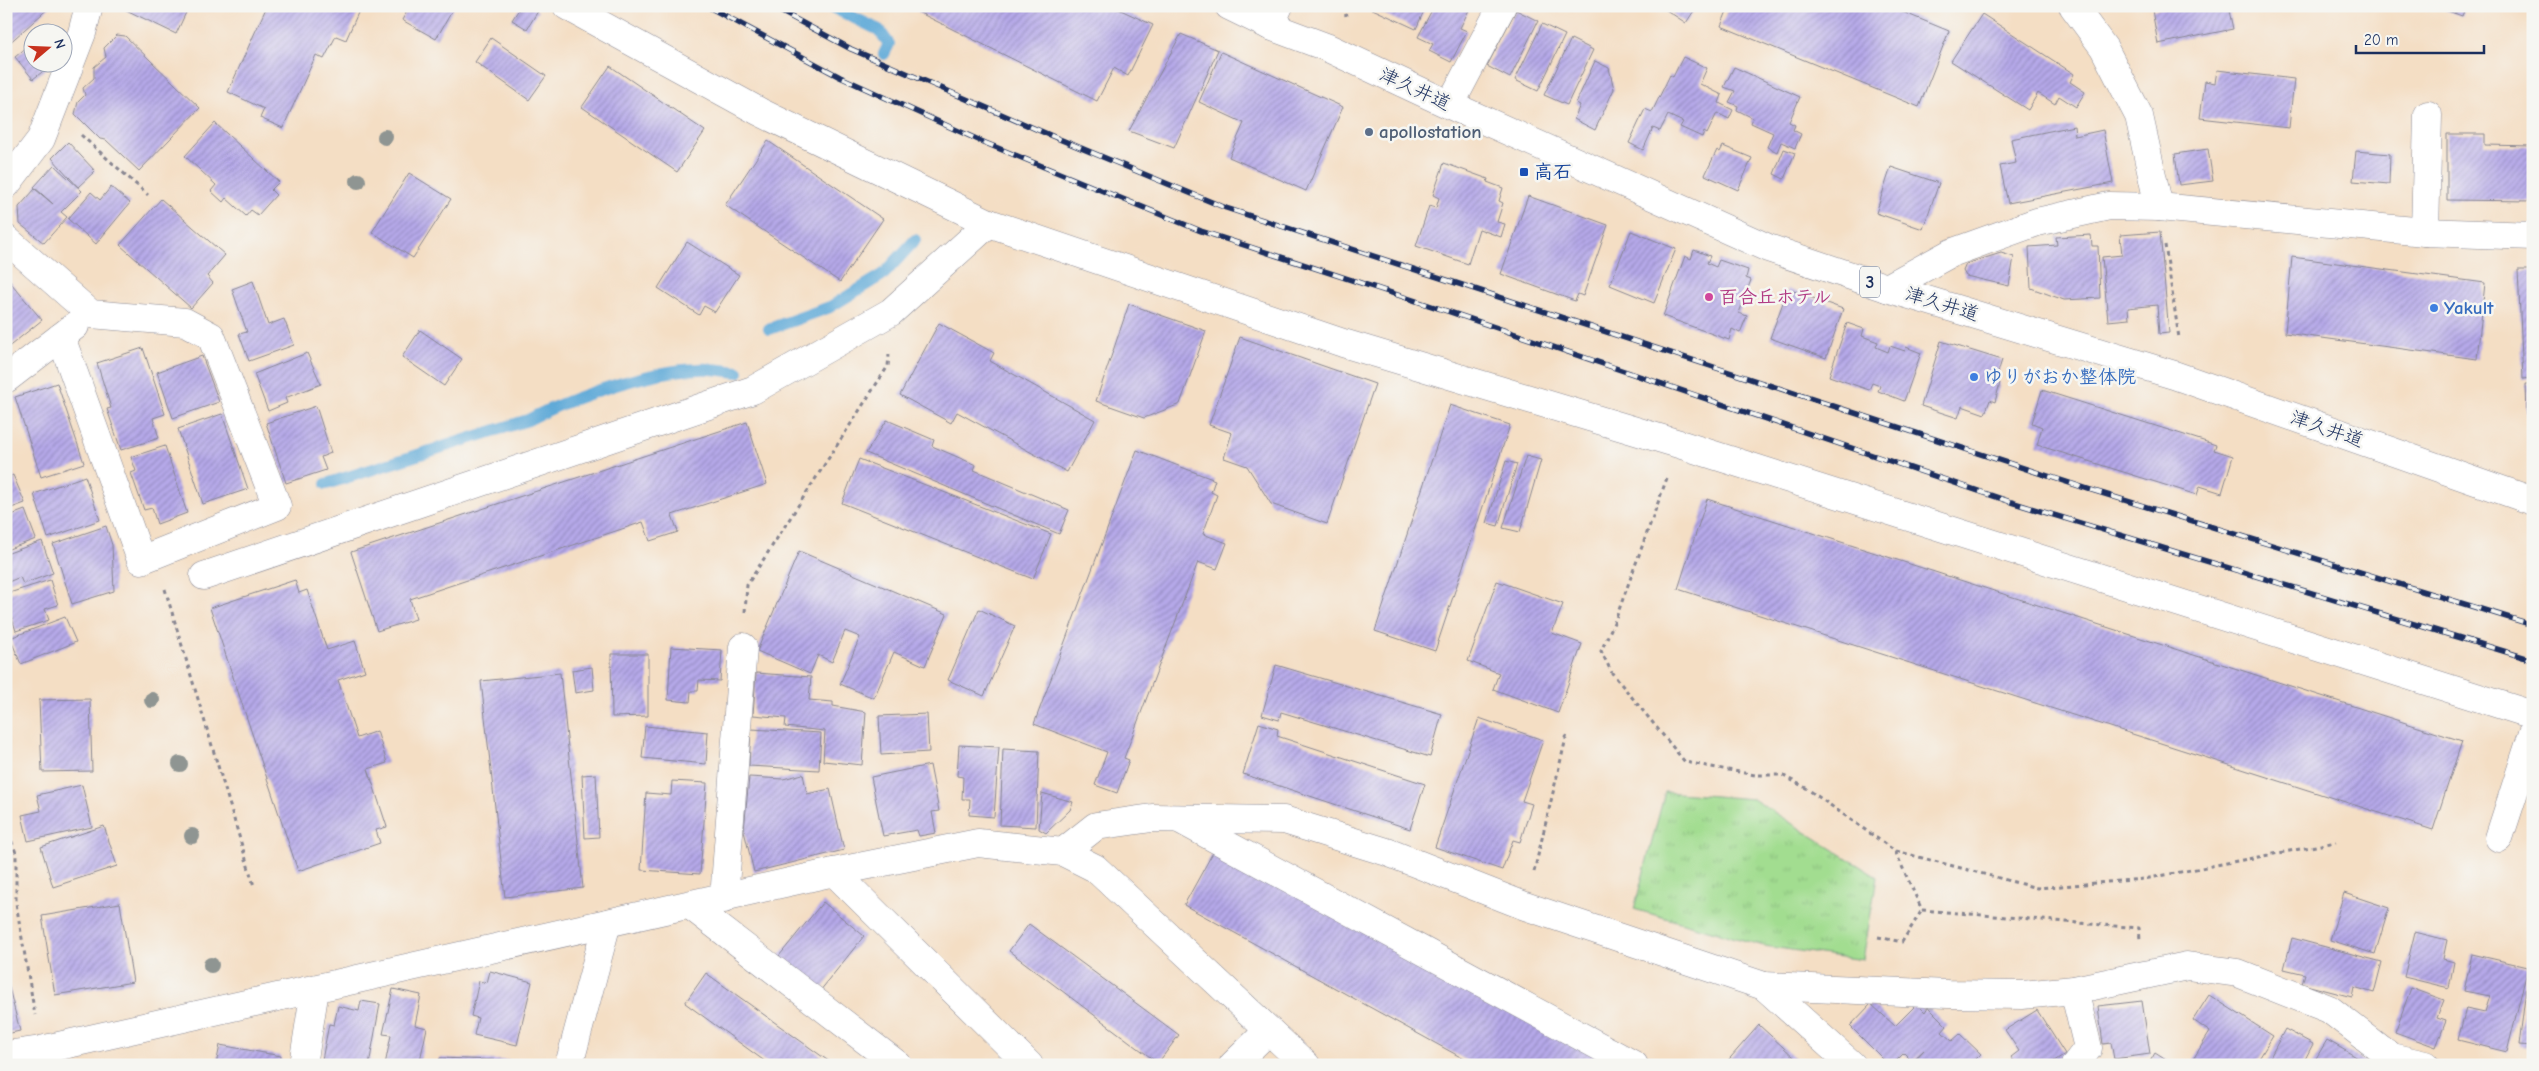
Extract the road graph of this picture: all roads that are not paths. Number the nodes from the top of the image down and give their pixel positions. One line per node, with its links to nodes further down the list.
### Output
1 (89, 6): 9 (street)
2 (567, 6): 11 (street)
3 (1229, 6): 6 (street, 津久井道 / 3)
4 (1502, 6): 7 (street)
5 (2073, 6): 10 (street)
6 (1275, 16): 7 (street, 津久井道 / 3)
7 (1450, 105): 15 (street, 津久井道 / 3)
8 (2428, 115): 12 (street)
9 (6, 185)
10 (2159, 207): 12 (street); 15 (street)
11 (988, 223): 20 (street); 22 (street)
12 (2425, 232): 13 (street)
13 (2533, 236)
14 (6, 239): 16 (street)
15 (1887, 288): 19 (street, 津久井道 / 3)
16 (91, 314): 17 (street); 17 (street)
17 (61, 337): 18 (street)
18 (6, 379)
19 (2533, 501)
20 (204, 576)
21 (743, 646): 28 (street)
22 (2533, 716)
23 (2533, 733): 25 (street)
24 (1178, 818): 26 (street); 31 (street); 43 (street)
25 (2499, 838)
26 (1063, 852): 27 (street); 34 (street)
27 (834, 872): 28 (street); 40 (street)
28 (724, 899): 29 (street)
29 (691, 906): 30 (street); 39 (street)
30 (607, 923): 32 (street); 38 (street)
31 (1764, 986): 33 (street); 44 (street)
32 (315, 989): 35 (street); 37 (street)
33 (2074, 990): 36 (street); 45 (street)
34 (1268, 1031): 41 (street); 42 (street)
35 (6, 1055)
36 (2390, 1061): 46 (street)
37 (302, 1065)
38 (569, 1065)
39 (898, 1065)
40 (1029, 1065)
41 (1232, 1065)
42 (1306, 1065)
43 (1634, 1065)
44 (1852, 1065)
45 (2075, 1065)
46 (2425, 1065)

